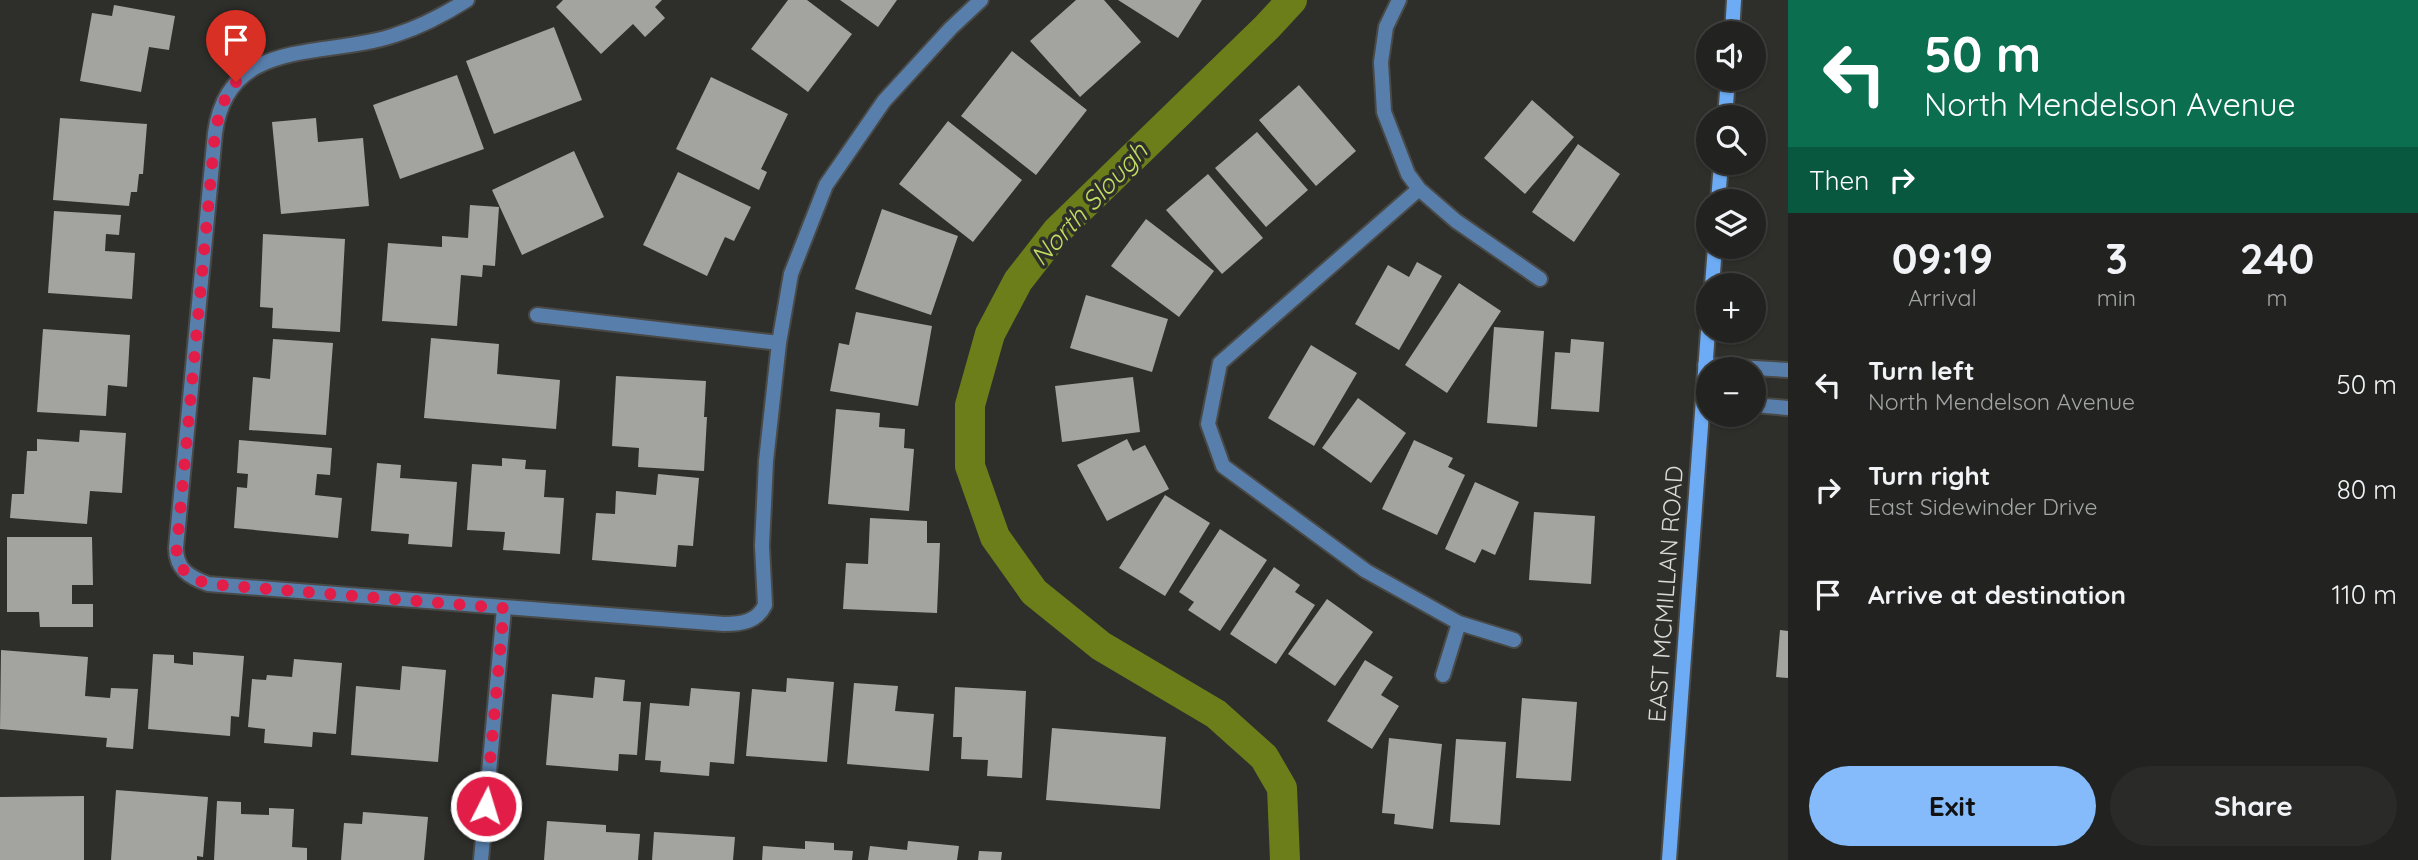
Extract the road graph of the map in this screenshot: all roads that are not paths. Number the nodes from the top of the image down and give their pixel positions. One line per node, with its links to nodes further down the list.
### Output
1 (467, 0): 15 (street)
2 (981, 0): 9 (street)
3 (1399, 0): 6 (street)
4 (1734, 0): 5 (main road)
5 (1733, 21)
6 (1419, 189): 7 (street); 16 (street)
7 (1540, 279)
8 (537, 315): 9 (street)
9 (779, 343): 15 (street)
10 (1766, 369): 11 (street)
11 (1788, 370)
12 (1766, 406): 13 (street)
13 (1788, 408)
14 (1704, 427): 20 (main road, EAST MCMILLAN ROAD)
15 (504, 608): 19 (street)
16 (1459, 623): 17 (street); 18 (street)
17 (1514, 640)
18 (1443, 675)
19 (481, 860)
20 (1669, 860)

